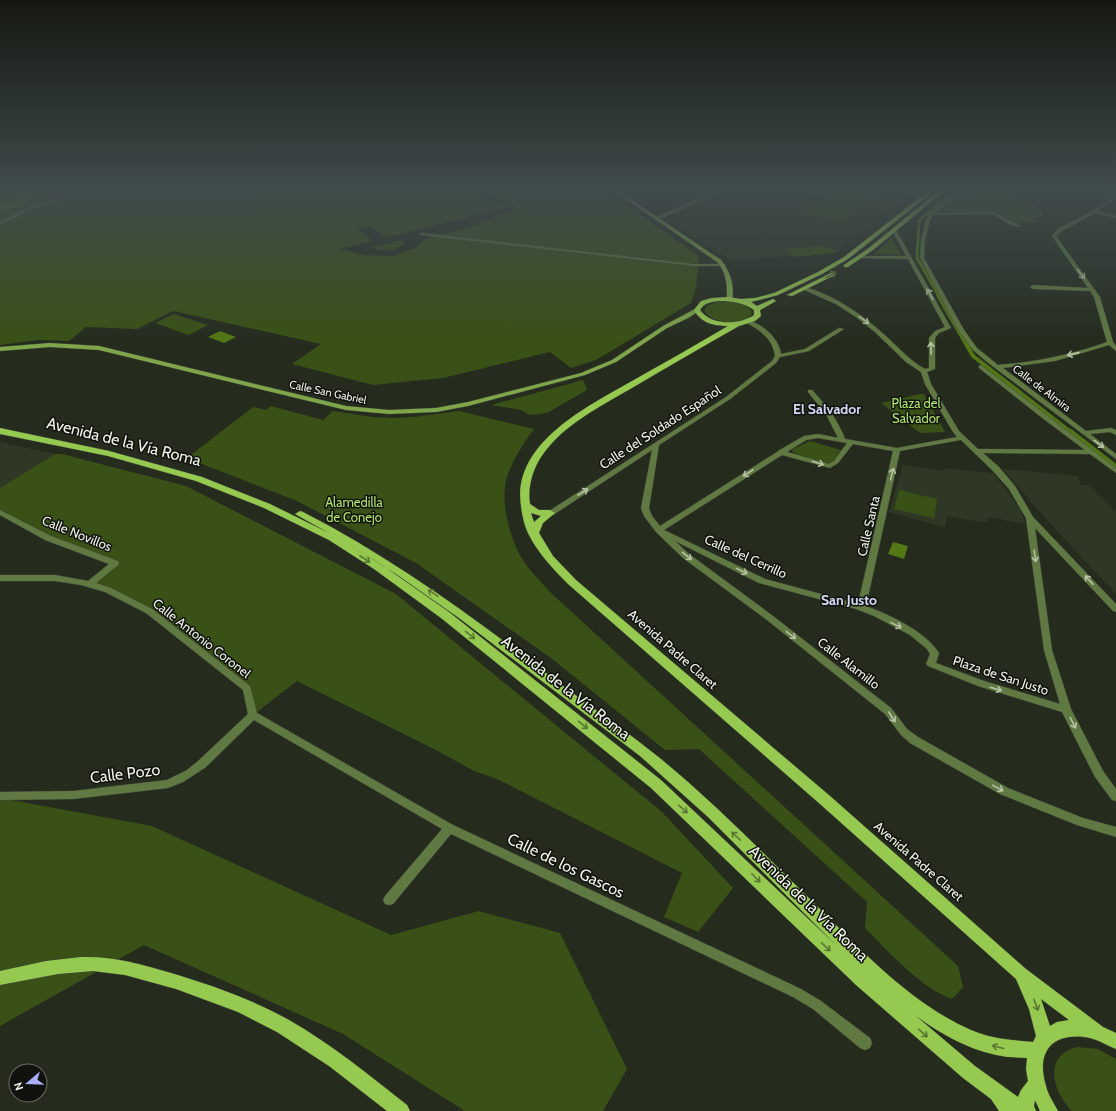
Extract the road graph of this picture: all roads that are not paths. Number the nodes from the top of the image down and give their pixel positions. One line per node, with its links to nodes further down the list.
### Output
1 (472, 240): 10 (street)
2 (688, 240): 10 (main road)
3 (869, 240): 15 (main road)
4 (882, 240): 8 (main road)
5 (900, 240): 9 (street)
6 (924, 240): 30 (street, Calle de Almira)
7 (1057, 240): 13 (street, one-way to 13)
8 (861, 256): 9 (street); 12 (main road, one-way to 8)
9 (910, 258): 32 (street, one-way to 9)
10 (724, 266): 14 (main road)
11 (1032, 287): 13 (street)
12 (805, 289): 16 (main road); 32 (street, one-way to 32)
13 (1093, 290): 26 (street)
14 (730, 299): 15 (main road); 17 (main road)
15 (742, 301): 16 (main road)
16 (757, 309): 21 (main road)
17 (697, 310): 18 (main road, Calle San Gabriel); 19 (main road)
18 (686, 318): 19 (main road, Calle San Gabriel); 27 (main road, Calle San Gabriel)
19 (705, 318): 20 (main road)
20 (713, 322): 22 (main road); 25 (main road)
21 (749, 322): 22 (main road); 29 (street)
22 (737, 324): 25 (main road, Avenida Padre Claret)
23 (840, 329): 29 (street)
24 (1116, 338): 26 (street)
25 (712, 339): 48 (main road, Avenida Padre Claret)
26 (1110, 340): 28 (street); 30 (street, one-way to 30)
27 (0, 349)
28 (1116, 349)
29 (778, 356): 41 (street, Calle del Soldado Español)
30 (997, 366): 36 (street, Calle de Almira)
31 (981, 367): 45 (street, Calle de Almira)
32 (924, 370): 38 (street)
33 (810, 391): 39 (street)
34 (0, 424): 70 (main road, Avenida de la Vía Roma, one-way to 34)
35 (0, 431): 73 (main road, Avenida de la Vía Roma, one-way to 73)
36 (1084, 433): 37 (street); 46 (street, Calle de Almira, one-way to 46)
37 (1116, 433)
38 (961, 438): 42 (street); 43 (street)
39 (842, 440): 40 (street); 44 (street)
40 (851, 442): 42 (street); 44 (street, one-way to 40)
41 (656, 445): 50 (street, Calle del Soldado Español, one-way to 41); 52 (street, Calle Alamillo)
42 (898, 450): 56 (street, Calle Santa, one-way to 42)
43 (976, 451): 45 (street); 51 (street)
44 (780, 452): 52 (street, one-way to 52)
45 (1092, 452): 47 (street, Calle de Almira)
46 (1114, 454)
47 (1116, 471)
48 (525, 505): 50 (main road); 53 (main road, Avenida Padre Claret)
49 (0, 512): 55 (street, Calle Novillos)
50 (550, 513): 53 (main road)
51 (1030, 518): 57 (street, one-way to 51); 58 (street, one-way to 58)
52 (659, 530): 56 (street, Calle del Cerrillo, one-way to 56); 63 (street, Calle Alamillo, one-way to 63)
53 (533, 534): 65 (main road, Avenida Padre Claret)
54 (0, 578): 55 (street, Calle Antonio Coronel)
55 (90, 584): 59 (street, Calle Antonio Coronel)
56 (861, 608): 58 (street, Plaza de San Justo, one-way to 58)
57 (1116, 609)
58 (1066, 709): 61 (street, one-way to 61)
59 (253, 715): 60 (street, Calle Pozo); 62 (street, Calle de los Gascos)
60 (0, 796)
61 (1116, 798)
62 (449, 828): 64 (street); 69 (street, Calle de los Gascos)
63 (1116, 832)
64 (389, 900)
65 (1021, 974): 67 (main road, Avenida Padre Claret); 70 (main road, Avenida Padre Claret, one-way to 70)
66 (0, 978): 72 (main road)
67 (1098, 1033): 68 (main road); 70 (main road)
68 (1116, 1041)
69 (865, 1043)
70 (1040, 1044): 71 (main road)
71 (1036, 1085): 73 (main road); 74 (main road)
72 (401, 1111)
73 (1021, 1111)
74 (1049, 1111)

